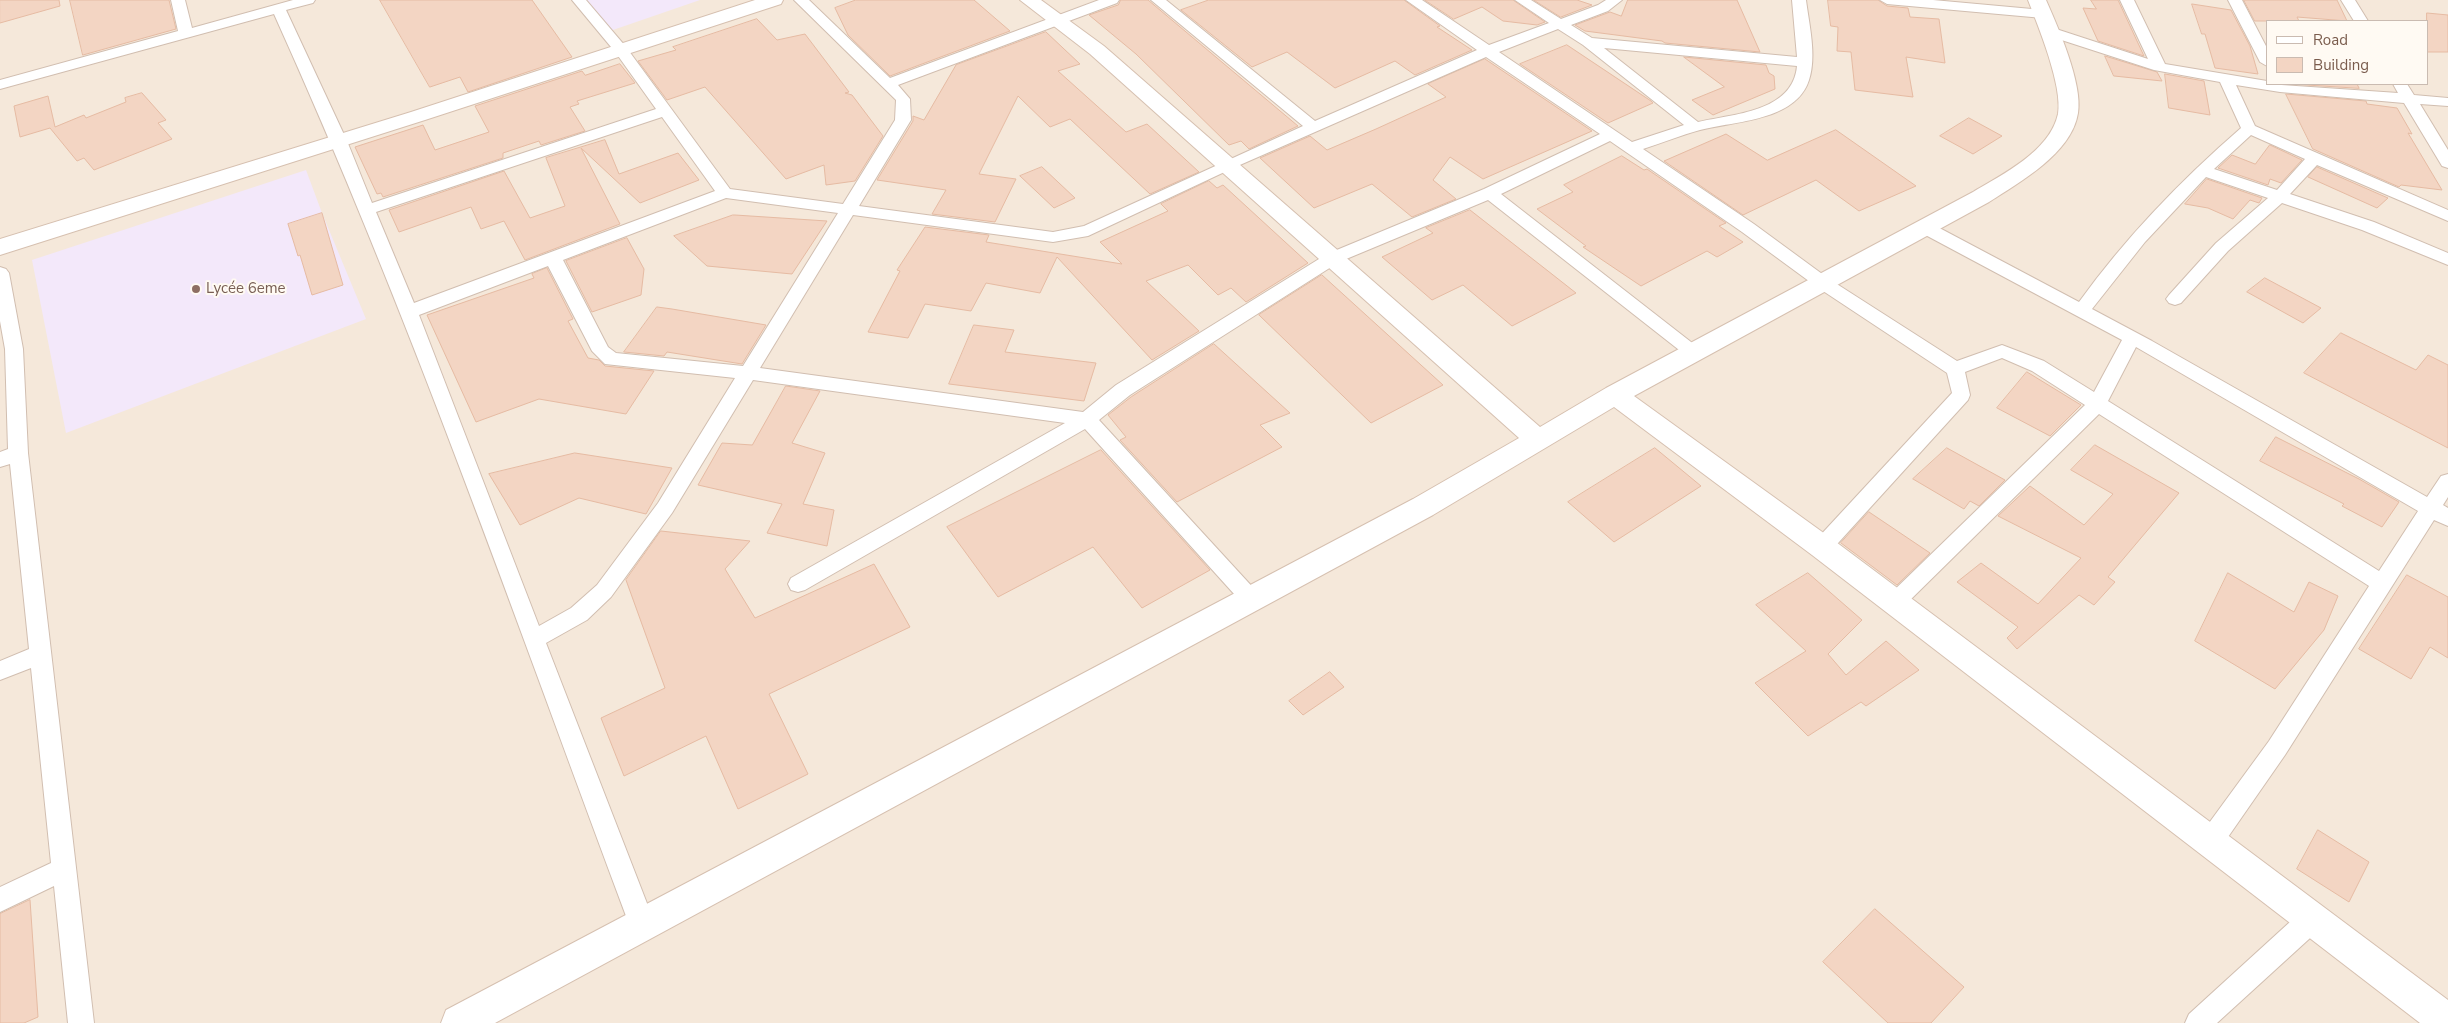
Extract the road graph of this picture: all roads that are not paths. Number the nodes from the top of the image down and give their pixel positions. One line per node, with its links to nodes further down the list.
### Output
1 (178, 0): 22 (street)
2 (308, 0): 17 (street)
3 (579, 0): 24 (street)
4 (774, 0): 24 (street)
5 (800, 0): 30 (street)
6 (1029, 0): 19 (street)
7 (1112, 0): 19 (street)
8 (1158, 0): 38 (street)
9 (1413, 0): 25 (street)
10 (1522, 0): 21 (street)
11 (1615, 0): 21 (street)
12 (1799, 0): 27 (street)
13 (1886, 0): 18 (street)
14 (2127, 0): 28 (street)
15 (2235, 0): 26 (street)
16 (2348, 0): 20 (street)
17 (278, 8): 22 (street); 42 (street)
18 (2043, 15): 28 (street); 54 (street)
19 (1056, 20): 30 (street); 46 (street)
20 (2361, 20)
21 (1560, 24): 23 (street); 25 (street)
22 (186, 34): 32 (street)
23 (1588, 42): 27 (street); 39 (street)
24 (621, 50): 37 (street); 42 (street)
25 (1487, 51): 38 (street); 41 (street)
26 (2266, 60)
27 (1803, 62): 39 (street)
28 (2159, 67): 29 (street)
29 (2226, 79): 31 (street); 40 (street)
30 (888, 84): 52 (street)
31 (2266, 84)
32 (0, 85)
33 (2401, 85): 35 (street)
34 (2279, 86): 35 (street)
35 (2410, 100): 36 (street); 45 (street)
36 (2448, 102)
37 (665, 111): 48 (street); 51 (street)
38 (1314, 127): 46 (street)
39 (1695, 127): 43 (street)
40 (2249, 129): 44 (street); 47 (street)
41 (1611, 135): 43 (street); 49 (street)
42 (340, 141): 51 (street); 55 (street)
43 (1629, 148): 60 (street)
44 (2315, 158): 50 (street); 53 (street)
45 (2448, 163)
46 (1227, 165): 52 (street); 57 (street)
47 (2202, 170): 50 (street); 62 (street)
48 (725, 193): 52 (street); 56 (street)
49 (1490, 193): 57 (street); 66 (street)
50 (2280, 196): 58 (street); 61 (street)
51 (367, 210): 63 (street)
52 (846, 210): 68 (street)
53 (2448, 216)
54 (1924, 227): 60 (street); 62 (street)
55 (0, 247)
56 (553, 258): 63 (street); 68 (street)
57 (1333, 258): 71 (street); 72 (street)
58 (2448, 259)
59 (0, 273): 65 (street)
60 (1823, 283): 66 (street); 67 (street)
61 (2175, 299)
62 (2081, 311): 64 (street)
63 (409, 312): 81 (street)
64 (2132, 338): 70 (street); 75 (street)
65 (7, 351): 73 (street)
66 (1694, 353): 69 (street)
67 (1955, 369): 70 (street); 76 (street)
68 (748, 373): 71 (street); 81 (street)
69 (1615, 394): 72 (street); 76 (street)
70 (2096, 404): 77 (street); 80 (street)
71 (1087, 419): 78 (street); 79 (street)
72 (1538, 440): 79 (street)
73 (9, 456): 82 (street)
74 (2448, 481): 75 (street)
75 (2439, 513): 77 (street)
76 (1822, 547): 80 (street)
77 (2381, 583): 84 (street)
78 (798, 584)
79 (1251, 599): 88 (street)
80 (1896, 602): 84 (street)
81 (534, 639): 88 (street)
82 (40, 654): 83 (street); 85 (street)
83 (0, 671)
84 (2210, 842): 87 (street)
85 (64, 869): 86 (street); 90 (street)
86 (0, 900)
87 (2311, 920): 89 (street); 92 (street)
88 (642, 924): 91 (street)
89 (2448, 1022)
90 (80, 1023)
91 (459, 1023)
92 (2198, 1023)

